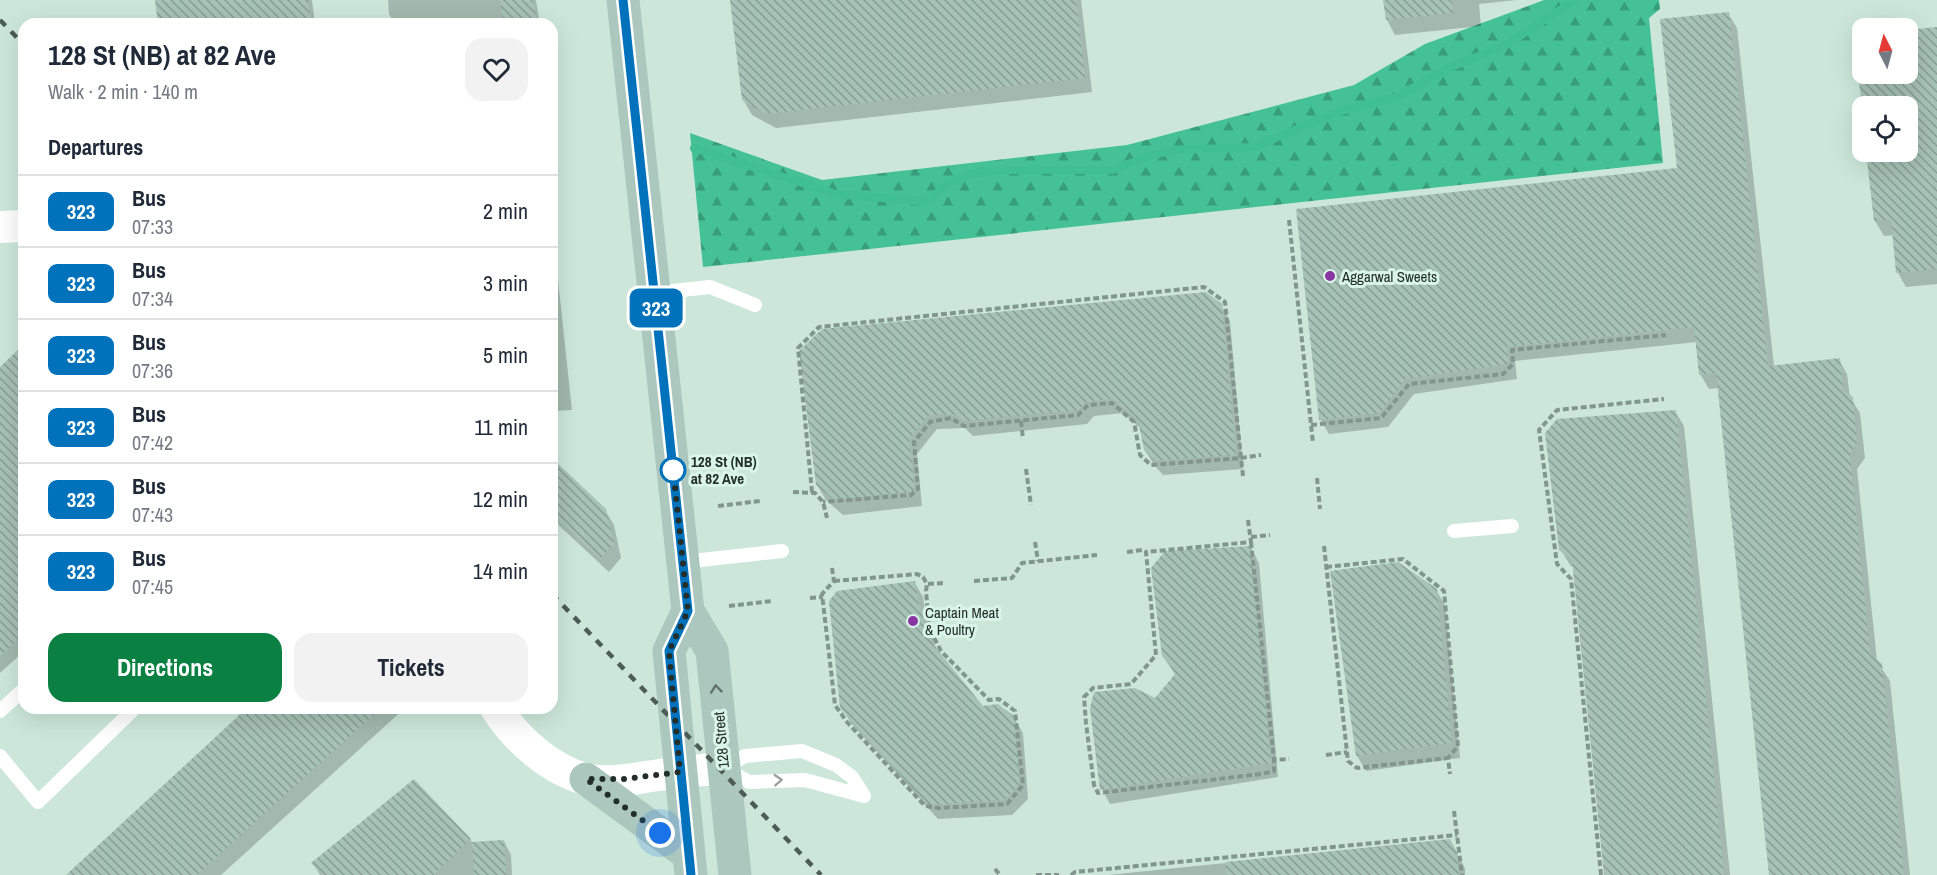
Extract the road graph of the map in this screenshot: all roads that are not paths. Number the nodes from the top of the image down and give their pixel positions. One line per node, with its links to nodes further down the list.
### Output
1 (623, 0): 4 (main road, 128 Street)
2 (18, 226): 3 (street)
3 (0, 227)
4 (654, 293): 5 (lane); 9 (main road, 128 Street)
5 (755, 304)
6 (1512, 526): 7 (lane)
7 (1454, 531)
8 (782, 551): 9 (lane)
9 (683, 562): 10 (main road, 128 Street)
10 (688, 611): 16 (main road, 128 Street, one-way to 10); 17 (main road)
11 (18, 694): 12 (lane)
12 (0, 711)
13 (129, 714): 15 (lane)
14 (501, 714): 18 (street)
15 (0, 756)
16 (724, 768): 16 (lane, one-way to 16); 17 (street); 20 (main road, 128 Street)
17 (680, 772): 18 (street); 19 (main road)
18 (586, 779): 19 (main road)
19 (689, 865)
20 (735, 875)

